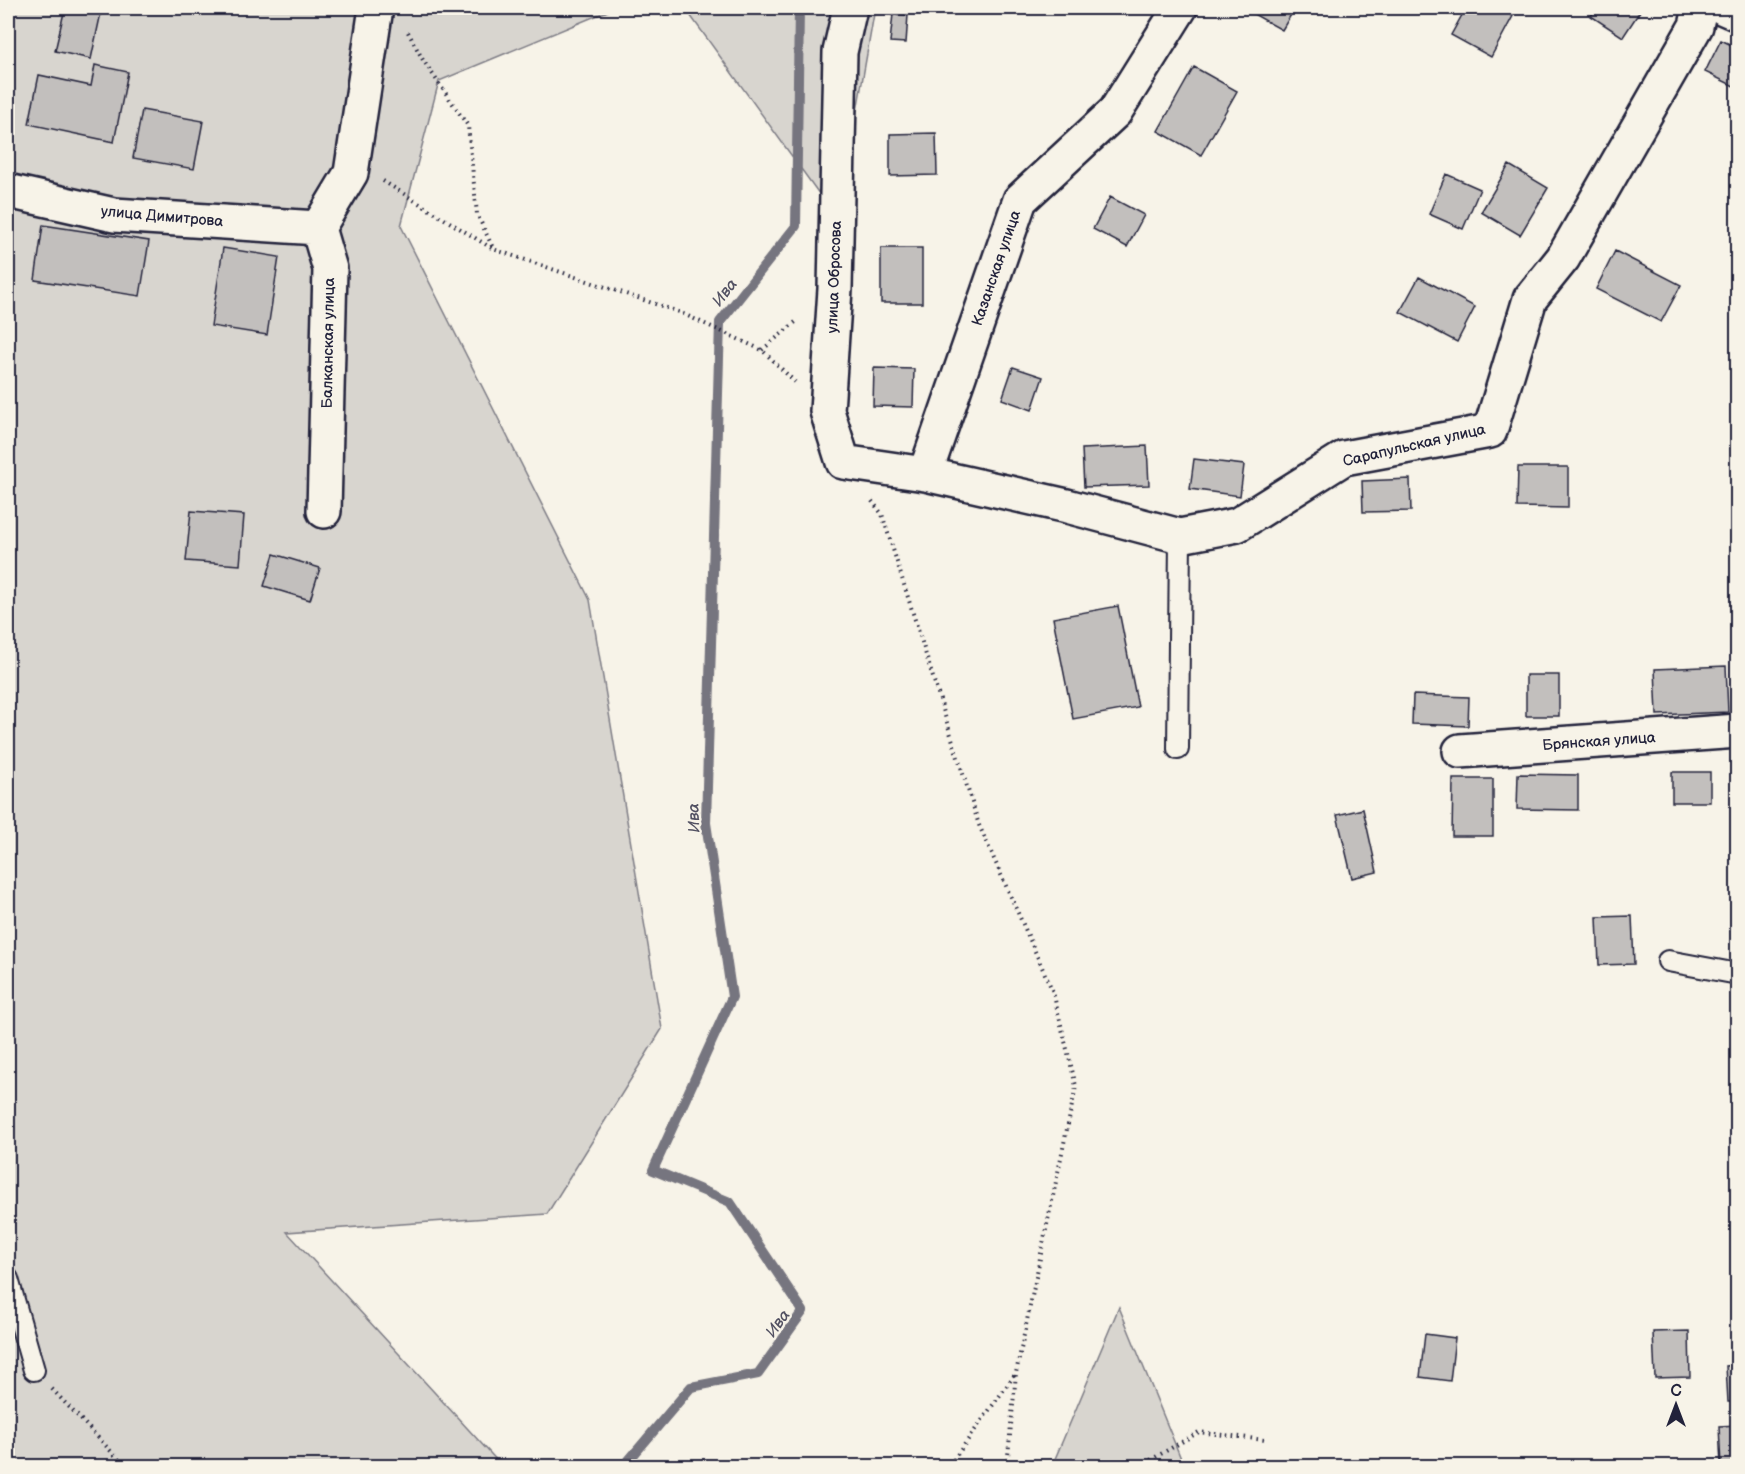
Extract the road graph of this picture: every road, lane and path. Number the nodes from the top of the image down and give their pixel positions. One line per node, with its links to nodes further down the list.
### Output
1 (376, 8): 10 (street)
2 (850, 8): 13 (street, улица Обросова)
3 (1180, 8): 14 (street, Казанская улица)
4 (1700, 8): 16 (street, Сарапульская улица)
5 (1724, 8): 6 (street)
6 (1737, 14)
7 (406, 28): 11 (path)
8 (380, 179): 11 (path)
9 (8, 191): 10 (street, улица Димитрова)
10 (318, 228): 15 (street, Балканская улица)
11 (493, 249): 12 (path)
12 (762, 350)
13 (843, 462): 14 (street); 24 (path)
14 (925, 474): 16 (street, Сарапульская улица)
15 (324, 511)
16 (1180, 536): 18 (lane)
17 (1737, 731): 19 (street, Брянская улица)
18 (1178, 749)
19 (1460, 751)
20 (1668, 961): 21 (lane)
21 (1737, 974)
22 (8, 1279): 23 (lane)
23 (34, 1370): 26 (path)
24 (1016, 1373): 27 (path); 28 (path)
25 (1265, 1440): 29 (path)
26 (125, 1467)
27 (949, 1467)
28 (1007, 1467)
29 (1140, 1467)

